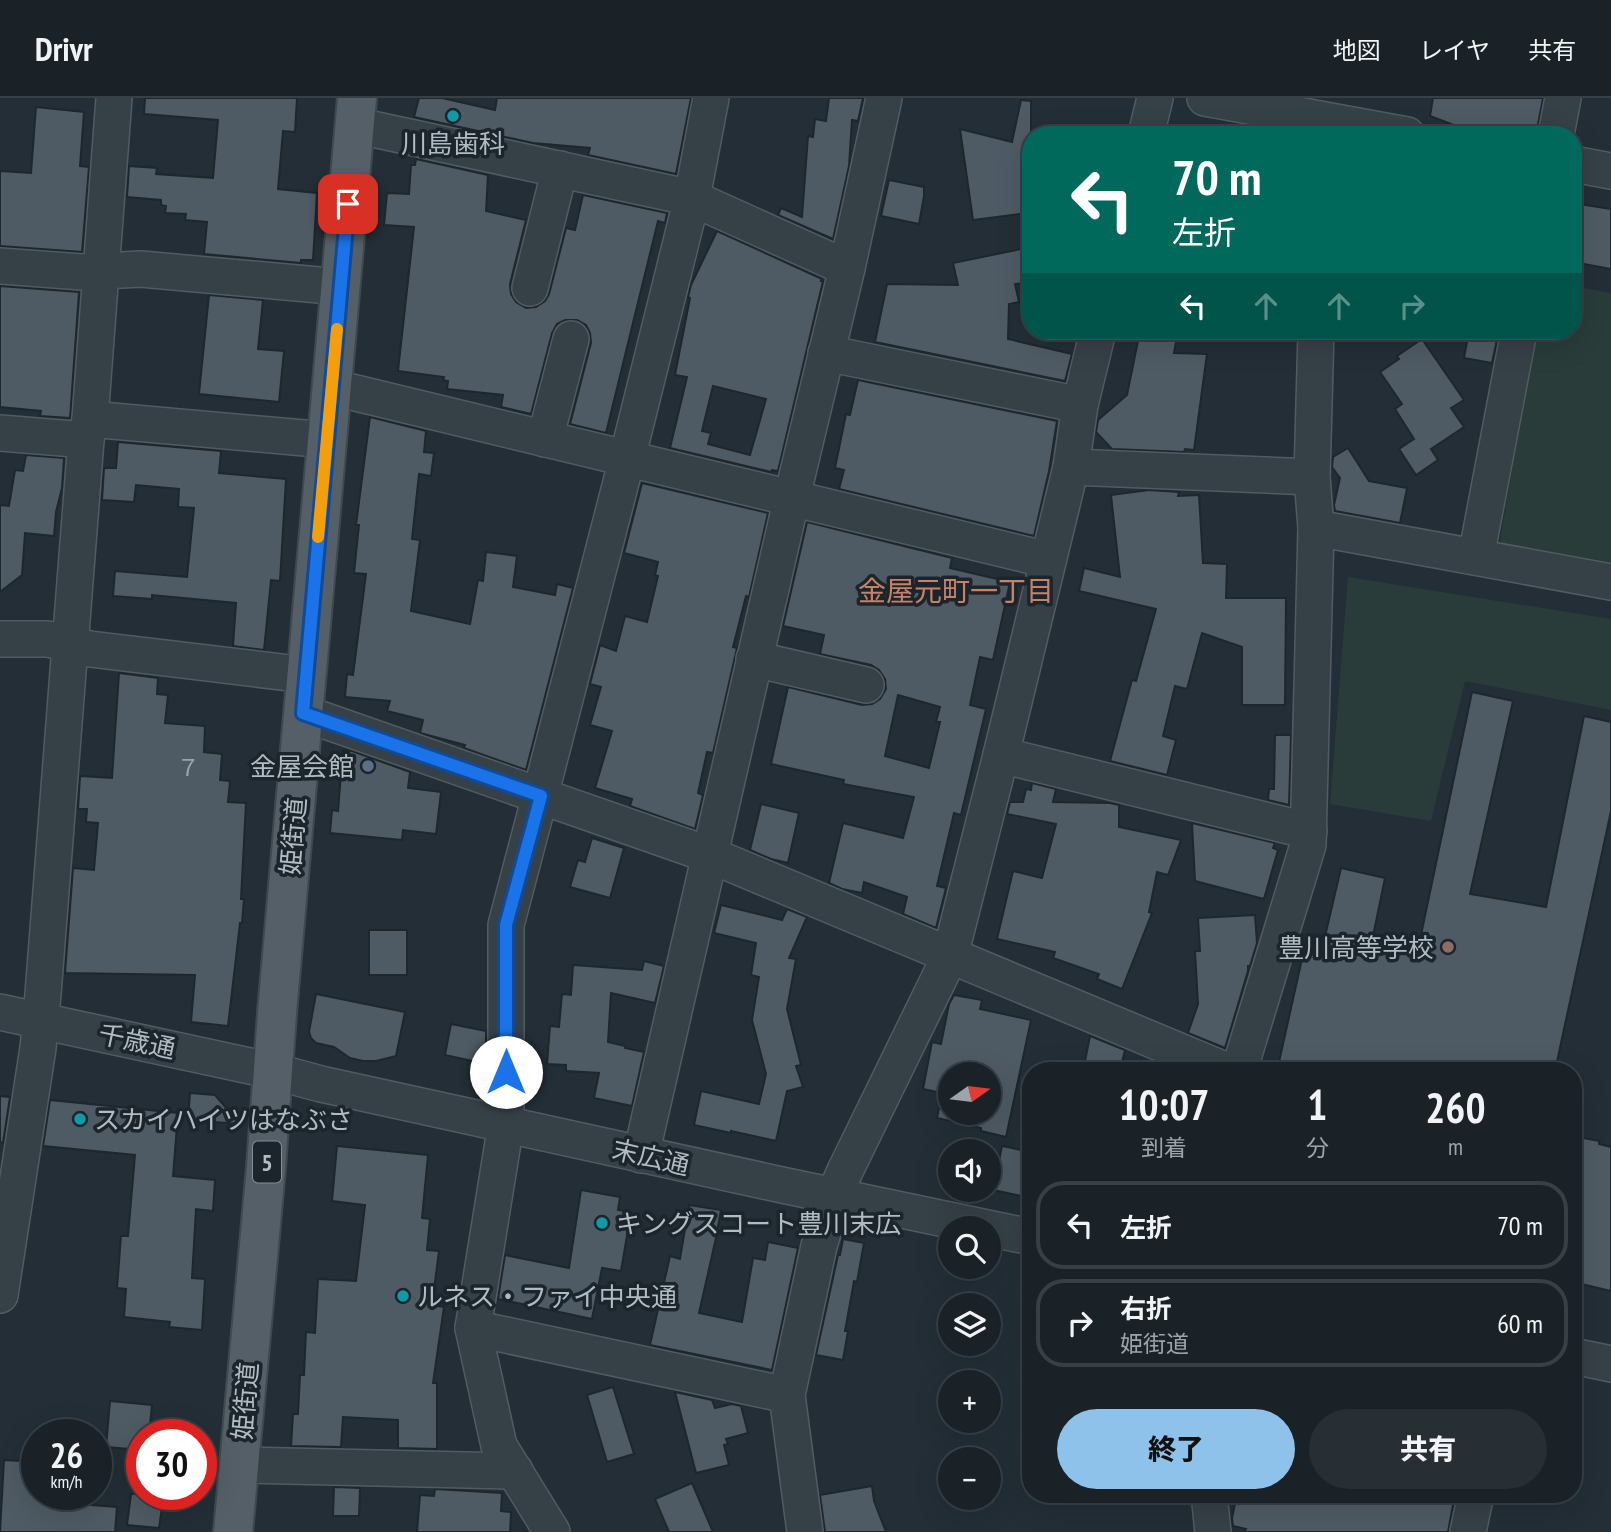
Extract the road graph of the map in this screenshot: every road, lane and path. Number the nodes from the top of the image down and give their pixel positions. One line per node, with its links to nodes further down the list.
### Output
1 (114, 98): 17 (street)
2 (711, 98): 14 (street)
3 (884, 98): 16 (street)
4 (1155, 98): 8 (street)
5 (1206, 98): 9 (street)
6 (1563, 98): 10 (street)
7 (356, 112): 12 (street); 18 (main road, 姫街道 / 5)
8 (1148, 126)
9 (1316, 126)
10 (1558, 126)
11 (1582, 166): 13 (street)
12 (560, 169): 14 (street); 19 (street)
13 (1611, 171)
14 (692, 198): 16 (street); 31 (street)
15 (0, 266): 17 (street)
16 (847, 268): 24 (street)
17 (101, 271): 18 (street); 27 (street)
18 (341, 286): 25 (main road, 姫街道 / 5)
19 (530, 288)
20 (571, 338): 29 (street)
21 (1096, 340): 26 (street)
22 (1316, 340): 33 (street)
23 (1517, 340): 36 (street)
24 (826, 352): 26 (street); 34 (street)
25 (331, 387): 29 (street); 30 (main road, 姫街道 / 5)
26 (1080, 405): 32 (street)
27 (88, 429): 28 (street); 30 (street); 40 (street)
28 (0, 433)
29 (545, 439): 31 (street)
30 (327, 440): 42 (main road, 姫街道 / 5)
31 (627, 458): 34 (street); 46 (street)
32 (1071, 467): 33 (street); 37 (street)
33 (1312, 477): 35 (street)
34 (792, 497): 37 (street); 41 (street)
35 (1316, 528): 36 (street); 47 (street)
36 (1476, 557): 38 (street)
37 (1048, 560): 45 (street)
38 (1611, 582)
39 (0, 639): 40 (street)
40 (71, 644): 42 (street); 51 (street)
41 (754, 659): 43 (street); 48 (street)
42 (306, 674): 44 (main road, 姫街道 / 5)
43 (866, 685)
44 (303, 713): 46 (street); 54 (main road, 姫街道 / 5)
45 (1001, 755): 47 (street); 49 (street)
46 (541, 796): 48 (street); 55 (street)
47 (1309, 831): 53 (street)
48 (710, 855): 49 (street); 56 (street)
49 (950, 956): 52 (street); 57 (street)
50 (0, 1012): 51 (street, 千歳通)
51 (40, 1020): 54 (street, 千歳通); 59 (street)
52 (1205, 1062)
53 (1242, 1062)
54 (273, 1071): 55 (street, 末広通); 64 (main road, 姫街道 / 5)
55 (506, 1124): 56 (street, 末広通); 60 (street)
56 (641, 1155): 57 (street, 末広通)
57 (834, 1196): 58 (street, 末広通); 63 (street)
58 (1022, 1235)
59 (0, 1296)
60 (473, 1328): 63 (street); 65 (street)
61 (1582, 1358): 62 (street)
62 (1611, 1364)
63 (788, 1395): 70 (street)
64 (239, 1465): 65 (street); 68 (main road, 姫街道 / 5)
65 (515, 1471): 69 (street)
66 (1210, 1503): 71 (street)
67 (1474, 1503): 72 (street)
68 (233, 1532)
69 (552, 1532)
70 (805, 1532)
71 (1213, 1532)
72 (1468, 1532)

